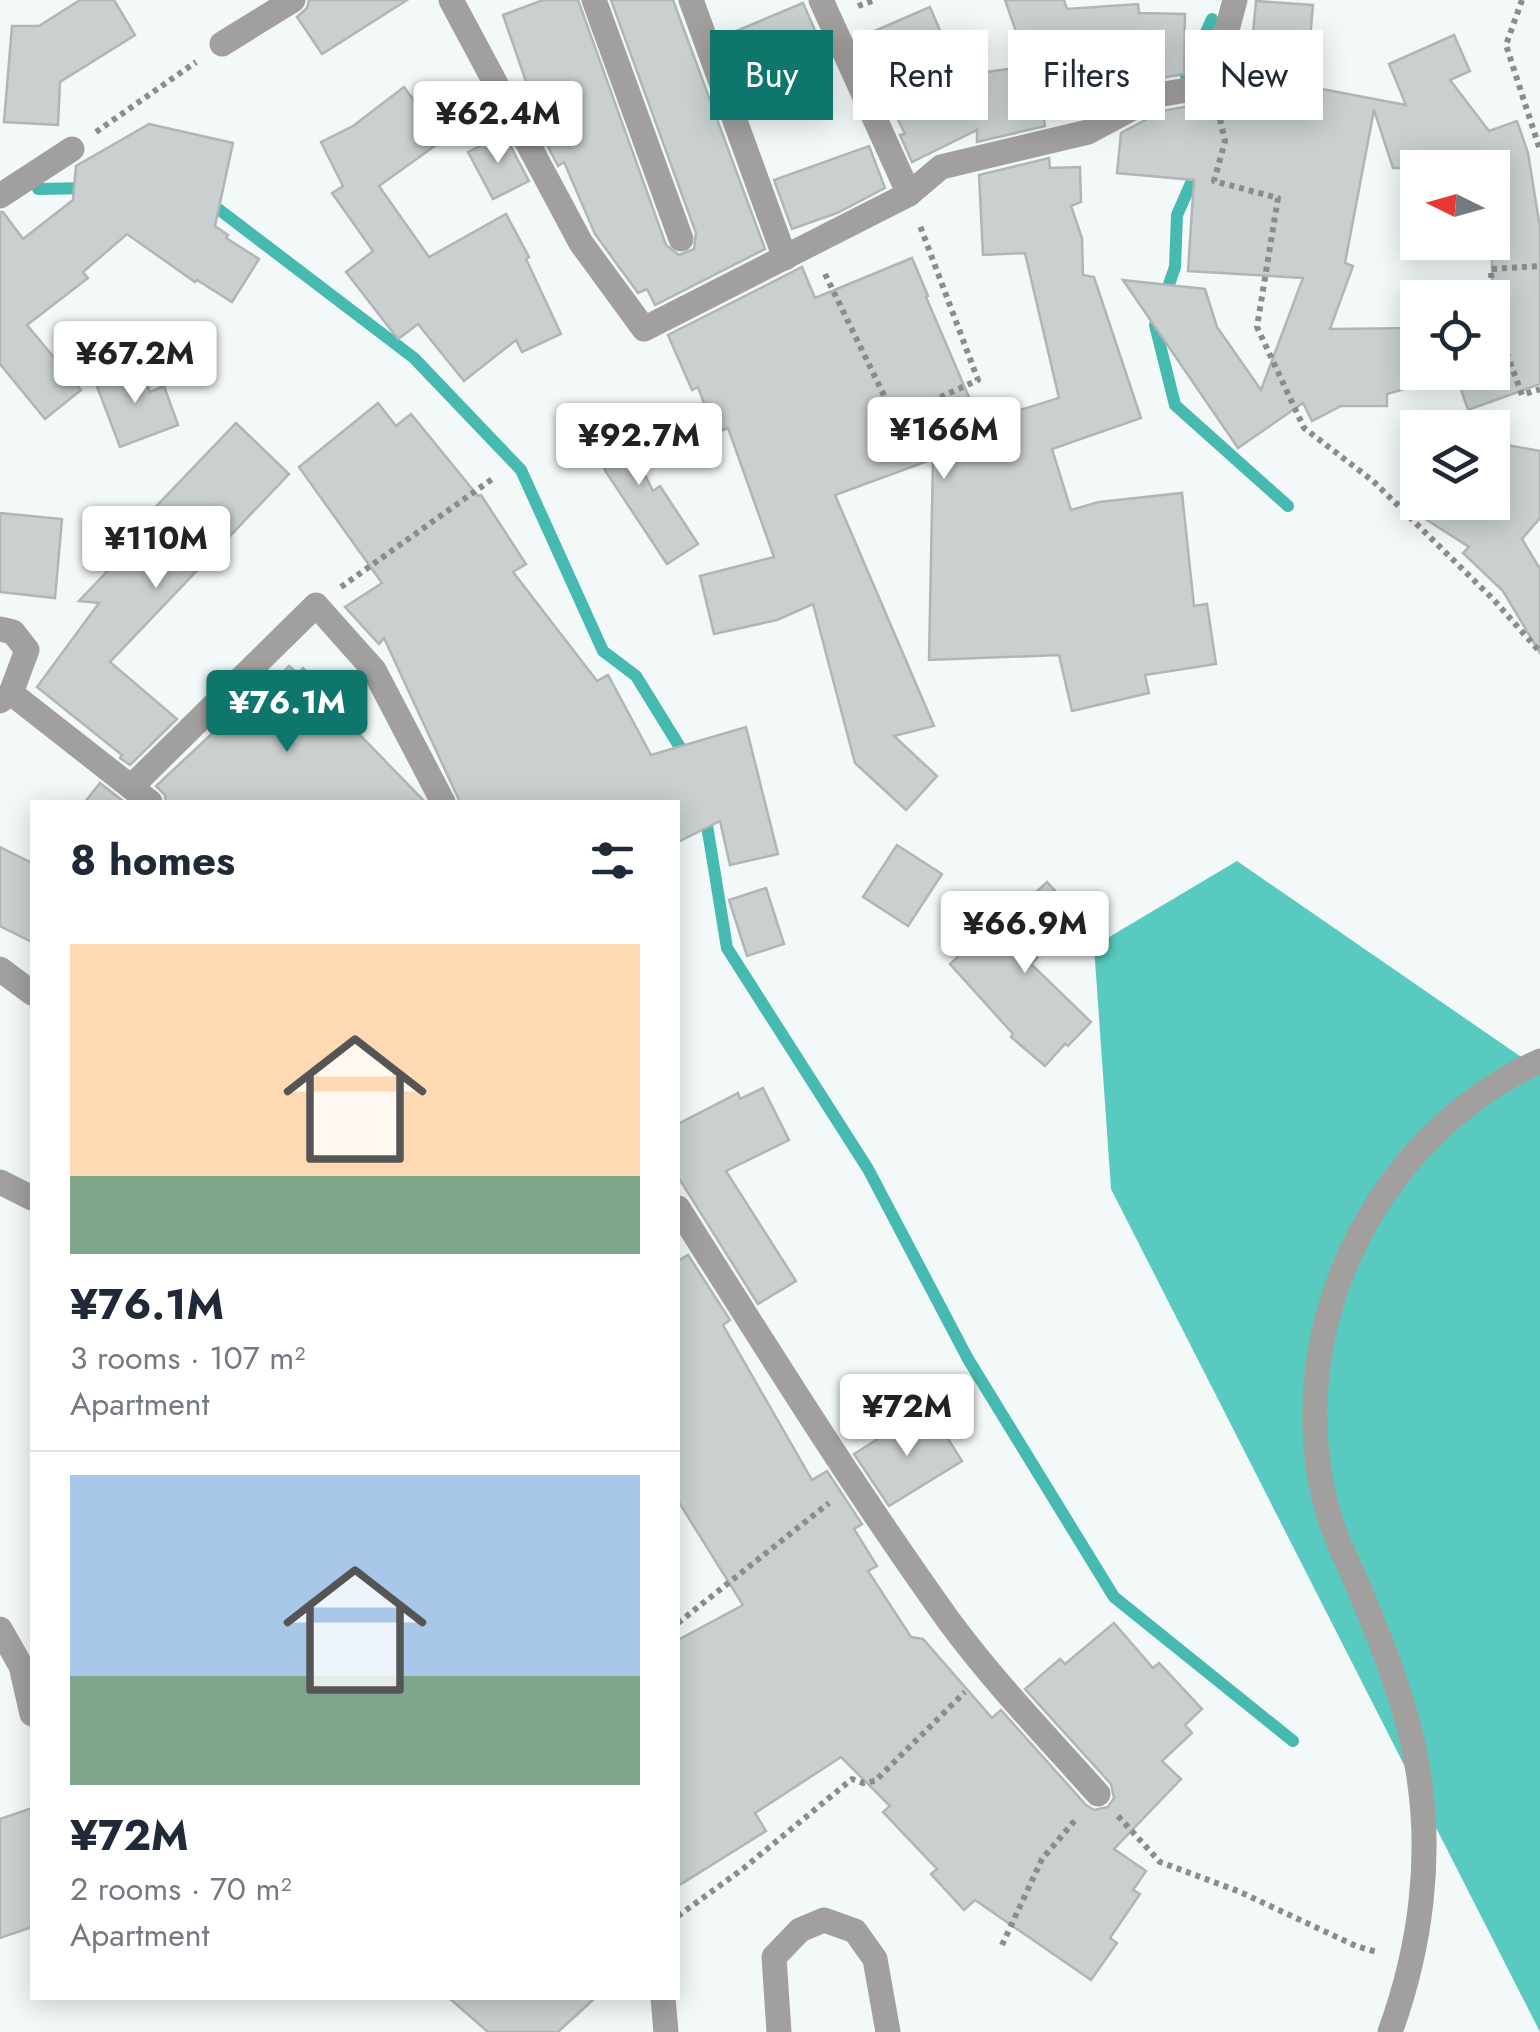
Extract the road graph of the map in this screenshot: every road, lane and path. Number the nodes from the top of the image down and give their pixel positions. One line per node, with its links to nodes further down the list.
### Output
1 (293, 0): 9 (street)
2 (450, 0): 20 (street)
3 (594, 0): 18 (street)
4 (691, 0): 20 (street)
5 (822, 0): 16 (street)
6 (1235, 0): 8 (street)
7 (1522, 0): 12 (path)
8 (1227, 30)
9 (222, 44): 14 (path)
10 (1185, 90): 16 (street)
11 (1219, 120): 28 (path)
12 (1529, 124): 13 (path); 15 (path)
13 (1540, 134)
14 (72, 149): 17 (street)
15 (1540, 150)
16 (909, 194): 19 (street); 19 (path)
17 (0, 196)
18 (681, 239)
19 (811, 246): 20 (street)
20 (785, 258)
21 (1540, 266): 22 (path)
22 (1491, 280)
23 (1510, 359): 24 (path)
24 (1540, 388)
25 (495, 478): 26 (path)
26 (316, 605): 30 (street); 31 (street)
27 (0, 629): 29 (street)
28 (1540, 652)
29 (6, 697): 30 (street)
30 (141, 795)
31 (441, 800)
32 (0, 969): 33 (street)
33 (30, 992)
34 (1540, 1062): 46 (street)
35 (0, 1182): 36 (street)
36 (30, 1194)
37 (680, 1211): 38 (street)
38 (854, 1483): 39 (path); 41 (street)
39 (680, 1621)
40 (0, 1629): 42 (street)
41 (988, 1671): 43 (street); 44 (path)
42 (30, 1704)
43 (1098, 1794): 45 (path); 46 (path)
44 (680, 1915)
45 (1002, 1945)
46 (1412, 1962): 51 (street)
47 (664, 2000): 48 (street)
48 (666, 2032)
49 (778, 2032): 50 (street)
50 (888, 2032)
51 (1390, 2032)

